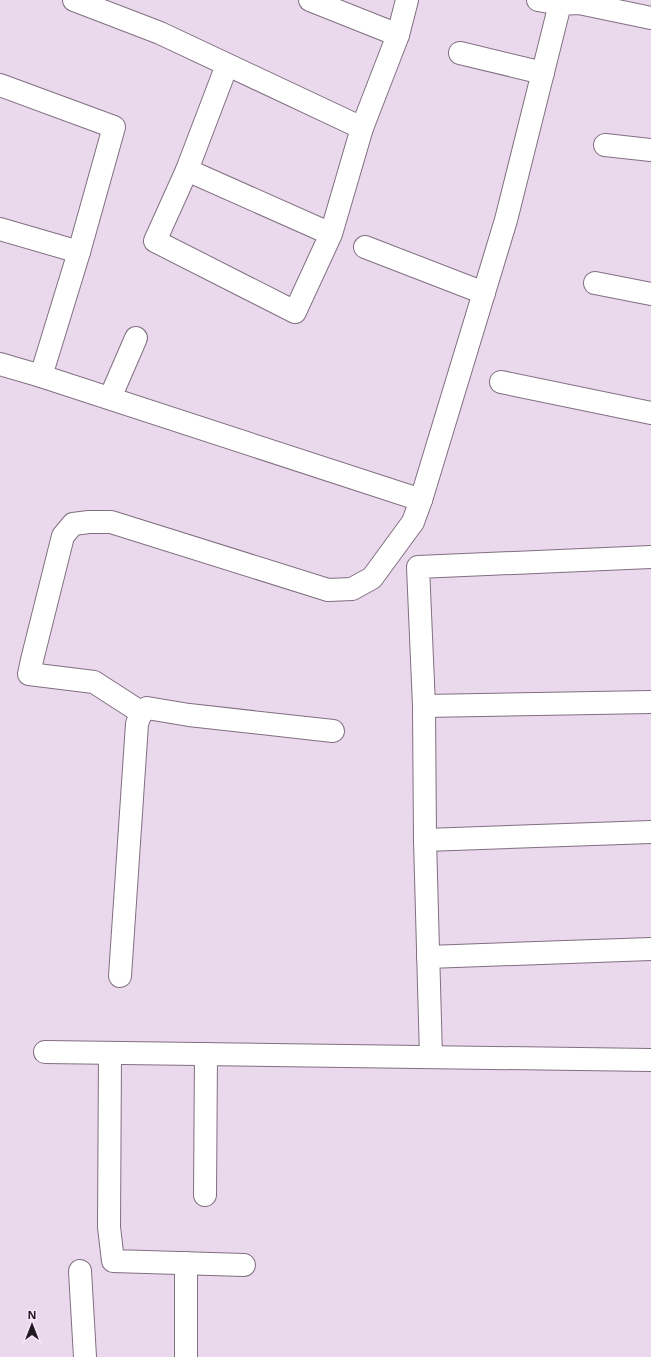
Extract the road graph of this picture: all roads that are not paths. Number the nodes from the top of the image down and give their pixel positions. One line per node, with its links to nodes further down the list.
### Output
1 (74, 0): 9 (street)
2 (310, 0): 7 (street)
3 (407, 0): 7 (street)
4 (538, 0): 5 (street)
5 (573, 2): 6 (street); 10 (street)
6 (651, 18)
7 (398, 35): 12 (street)
8 (460, 53): 10 (street)
9 (226, 65): 12 (street); 15 (street)
10 (543, 73): 21 (street)
11 (0, 85): 19 (street)
12 (362, 128): 17 (street)
13 (605, 146): 14 (street)
14 (651, 150)
15 (187, 170): 17 (street); 17 (street)
16 (0, 229): 19 (street)
17 (331, 234)
18 (366, 247): 21 (street)
19 (79, 252): 25 (street)
20 (595, 283): 22 (street)
21 (484, 293): 29 (street)
22 (651, 294)
23 (136, 338): 27 (street)
24 (0, 364): 25 (street)
25 (41, 376): 27 (street)
26 (501, 382): 28 (street)
27 (110, 398): 29 (street)
28 (651, 413)
29 (421, 500): 33 (street)
30 (651, 557): 32 (street)
31 (651, 702): 32 (street)
32 (424, 706): 36 (street)
33 (142, 713): 34 (street); 39 (street)
34 (333, 731)
35 (651, 832): 36 (street)
36 (425, 840): 38 (street)
37 (651, 949): 38 (street)
38 (428, 957): 43 (street)
39 (120, 976)
40 (45, 1052): 41 (street)
41 (110, 1053): 42 (street); 46 (street)
42 (206, 1054): 43 (street); 45 (street)
43 (431, 1057): 44 (street)
44 (651, 1060)
45 (205, 1195)
46 (186, 1263): 47 (street); 50 (street)
47 (244, 1266)
48 (80, 1271): 49 (street)
49 (85, 1357)
50 (186, 1357)

